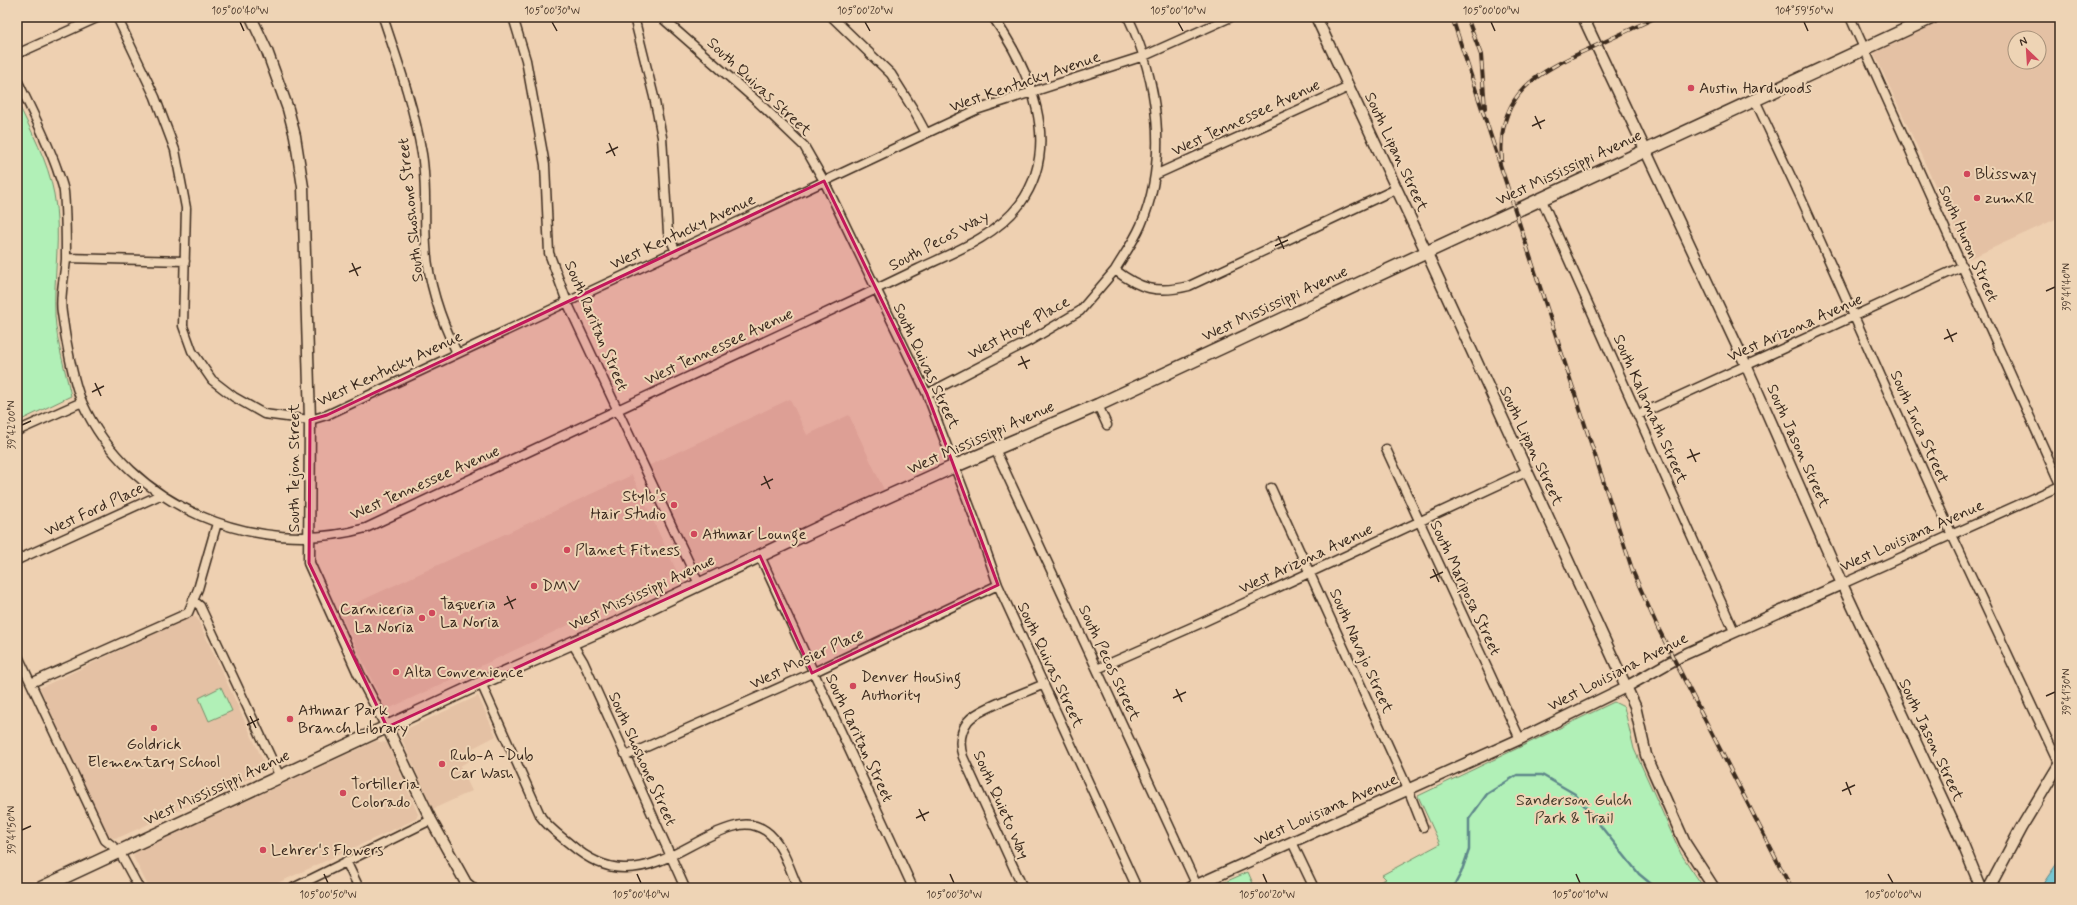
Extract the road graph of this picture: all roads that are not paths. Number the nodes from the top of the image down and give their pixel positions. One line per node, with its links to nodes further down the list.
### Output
1 (99, 17): 17 (street)
2 (117, 17): 32 (street)
3 (251, 17): 45 (street, South Tejon Street)
4 (383, 17): 38 (street, South Shoshone Street)
5 (513, 17): 36 (street, South Raritan Street)
6 (634, 17): 30 (street)
7 (661, 17): 26 (street, South Quivas Street)
8 (832, 17): 23 (street)
9 (993, 17): 21 (street)
10 (1128, 17): 18 (street, West Hoye Place)
11 (1230, 17): 18 (street, West Kentucky Avenue)
12 (1316, 17): 20 (street, South Lipan Street)
13 (1583, 17): 24 (street, South Jason Street)
14 (1850, 17): 16 (street, South Huron Street)
15 (1933, 17): 16 (main road, West Mississippi Avenue)
16 (1865, 49): 22 (main road, West Mississippi Avenue); 33 (street, South Huron Street)
17 (17, 54)
18 (1144, 56): 21 (street, West Kentucky Avenue); 25 (street, West Hoye Place)
19 (17, 80): 31 (street, West Tennessee Avenue)
20 (1348, 87): 25 (street, West Tennessee Avenue); 27 (street, South Lipan Street)
21 (1032, 93): 23 (street, West Kentucky Avenue); 35 (street, South Pecos Way)
22 (1755, 100): 24 (main road, West Mississippi Avenue); 37 (street, South Inca Street)
23 (926, 133): 26 (street, West Kentucky Avenue)
24 (1647, 150): 28 (main road, West Mississippi Avenue); 39 (street, South Jason Street)
25 (1155, 175): 34 (street, West Hoye Place)
26 (824, 181): 30 (street, West Kentucky Avenue); 35 (street, South Quivas Street)
27 (1396, 189): 29 (street, South Lipan Street); 34 (street)
28 (1541, 198): 29 (main road, West Mississippi Avenue); 44 (street, South Kalamath Street)
29 (1426, 251): 42 (main road, West Mississippi Avenue); 51 (street, South Lipan Street)
30 (676, 252): 36 (street, West Kentucky Avenue)
31 (66, 258): 32 (street); 41 (street, West Tennessee Avenue)
32 (186, 261): 45 (street, West Kentucky Avenue)
33 (1963, 266): 37 (street, West Arizona Avenue); 52 (street, South Huron Street)
34 (1115, 270): 40 (street, West Hoye Place)
35 (876, 290): 40 (street, South Quivas Street); 43 (street, West Tennessee Avenue)
36 (567, 302): 38 (street, West Kentucky Avenue); 43 (street, South Raritan Street)
37 (1854, 316): 39 (street, West Arizona Avenue); 57 (street, South Inca Street)
38 (456, 353): 45 (street, West Kentucky Avenue)
39 (1746, 365): 44 (street, West Arizona Avenue); 63 (street, South Jason Street)
40 (927, 394): 50 (street, South Quivas Street)
41 (82, 402): 47 (street); 54 (street, West Tennessee Avenue)
42 (1098, 405): 46 (street); 48 (main road, West Mississippi Avenue)
43 (617, 410): 58 (street, West Tennessee Avenue); 62 (street, South Raritan Street)
44 (1638, 415): 66 (street, South Kalamath Street)
45 (310, 420): 58 (street, South Tejon Street)
46 (1107, 426)
47 (17, 431)
48 (995, 449): 50 (main road, West Mississippi Avenue); 69 (street, South Pecos Street)
49 (1386, 449): 56 (street, South Mariposa Street)
50 (955, 466): 59 (main road, West Mississippi Avenue); 64 (street, South Quivas Street)
51 (1526, 472): 56 (street, West Arizona Avenue); 74 (street, South Lipan Street)
52 (2060, 485): 57 (street, West Louisiana Avenue)
53 (1271, 488): 61 (street, South Navajo Street)
54 (160, 495): 55 (street, West Tennessee Avenue); 60 (street, West Ford Place)
55 (217, 522): 58 (street, West Tennessee Avenue); 65 (street)
56 (1419, 522): 61 (street, West Arizona Avenue); 76 (street, South Mariposa Street)
57 (1952, 535): 63 (street, West Louisiana Avenue); 78 (street, South Inca Street)
58 (309, 536): 75 (street, South Tejon Street)
59 (760, 556): 62 (main road, West Mississippi Avenue); 70 (street, South Raritan Street)
60 (17, 560)
61 (1310, 573): 69 (street, West Arizona Avenue); 80 (street, South Navajo Street)
62 (699, 584): 67 (main road, West Mississippi Avenue)
63 (1842, 584): 66 (street, West Louisiana Avenue); 100 (street, South Jason Street)
64 (998, 585): 70 (street, West Mosier Place); 73 (street, South Quivas Street)
65 (193, 600): 71 (street); 79 (street)
66 (1734, 631): 74 (street, West Louisiana Avenue)
67 (572, 643): 72 (main road, West Mississippi Avenue); 77 (street, South Shoshone Street)
68 (17, 654): 71 (street)
69 (1097, 669): 87 (street, South Pecos Street)
70 (812, 672): 77 (street, West Mosier Place); 95 (street, South Raritan Street)
71 (31, 683): 84 (street)
72 (481, 683): 75 (main road, West Mississippi Avenue); 85 (street)
73 (1044, 684): 96 (street, South Quieto Way); 97 (street, South Quivas Street)
74 (1626, 687): 76 (street, West Louisiana Avenue); 99 (street, South Lipan Street)
75 (387, 727): 79 (main road, West Mississippi Avenue); 81 (street, South Tejon Street)
76 (1520, 738): 80 (street, West Louisiana Avenue)
77 (626, 756): 85 (street, South Shoshone Street)
78 (2060, 764): 101 (street)
79 (280, 777): 84 (main road, West Mississippi Avenue)
80 (1408, 789): 82 (street, South Navajo Street); 83 (street, West Louisiana Avenue)
81 (431, 820): 86 (street); 92 (street, South Tejon Street)
82 (1423, 827)
83 (1292, 842): 87 (street, West Louisiana Avenue); 98 (street)
84 (119, 851): 88 (main road, West Mississippi Avenue); 89 (street)
85 (670, 856): 93 (street, South Shoshone Street); 94 (street)
86 (346, 861): 90 (street); 91 (street)
87 (1195, 887)
88 (41, 888)
89 (138, 888)
90 (293, 888)
91 (359, 888)
92 (472, 888)
93 (685, 888)
94 (798, 888)
95 (913, 888)
96 (1022, 888)
97 (1137, 888)
98 (1314, 888)
99 (1714, 888)
100 (1981, 888)
101 (1988, 888)

